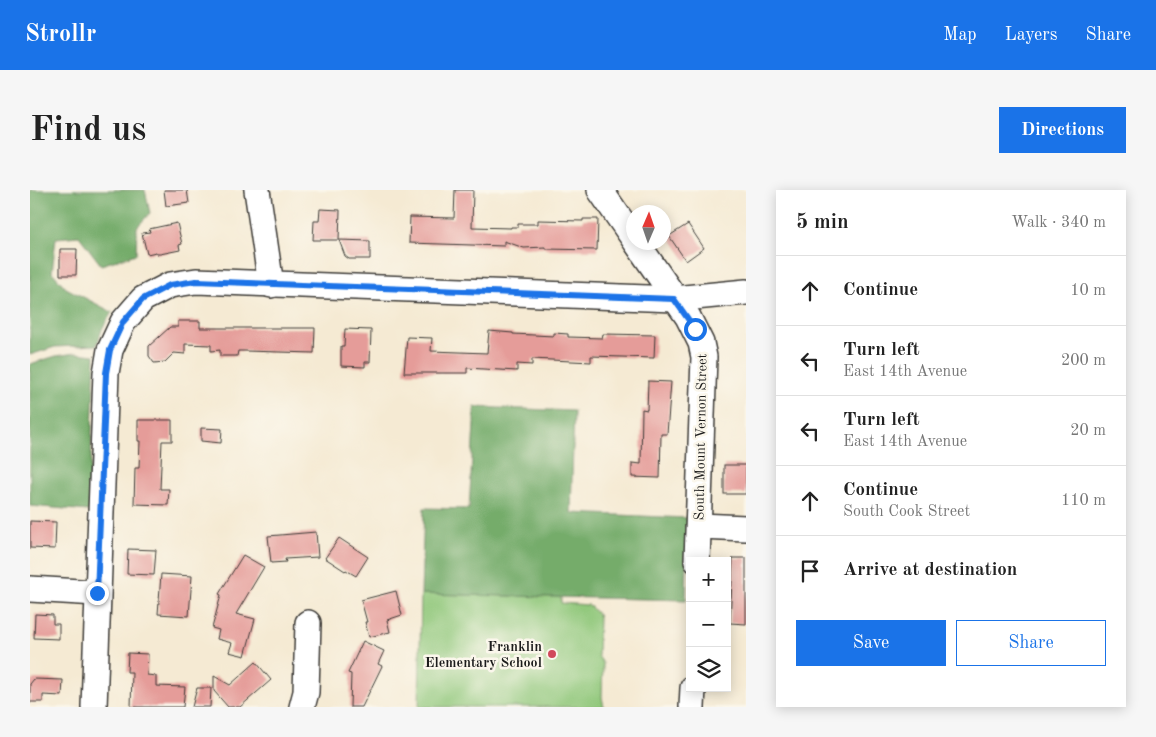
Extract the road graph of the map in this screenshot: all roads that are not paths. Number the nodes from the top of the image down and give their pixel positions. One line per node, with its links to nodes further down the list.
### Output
1 (257, 190): 5 (street)
2 (600, 190): 3 (street)
3 (626, 227)
4 (641, 250): 7 (street, South Mount Vernon Street)
5 (271, 285): 7 (street); 12 (street)
6 (746, 292): 7 (street)
7 (674, 299): 8 (street, South Mount Vernon Street)
8 (698, 526): 9 (street); 10 (street, South Mount Vernon Street)
9 (746, 528)
10 (697, 557)
11 (30, 589): 12 (street)
12 (97, 593): 15 (street)
13 (308, 623): 16 (street)
14 (693, 692): 17 (street)
15 (94, 707)
16 (302, 707)
17 (692, 707)

